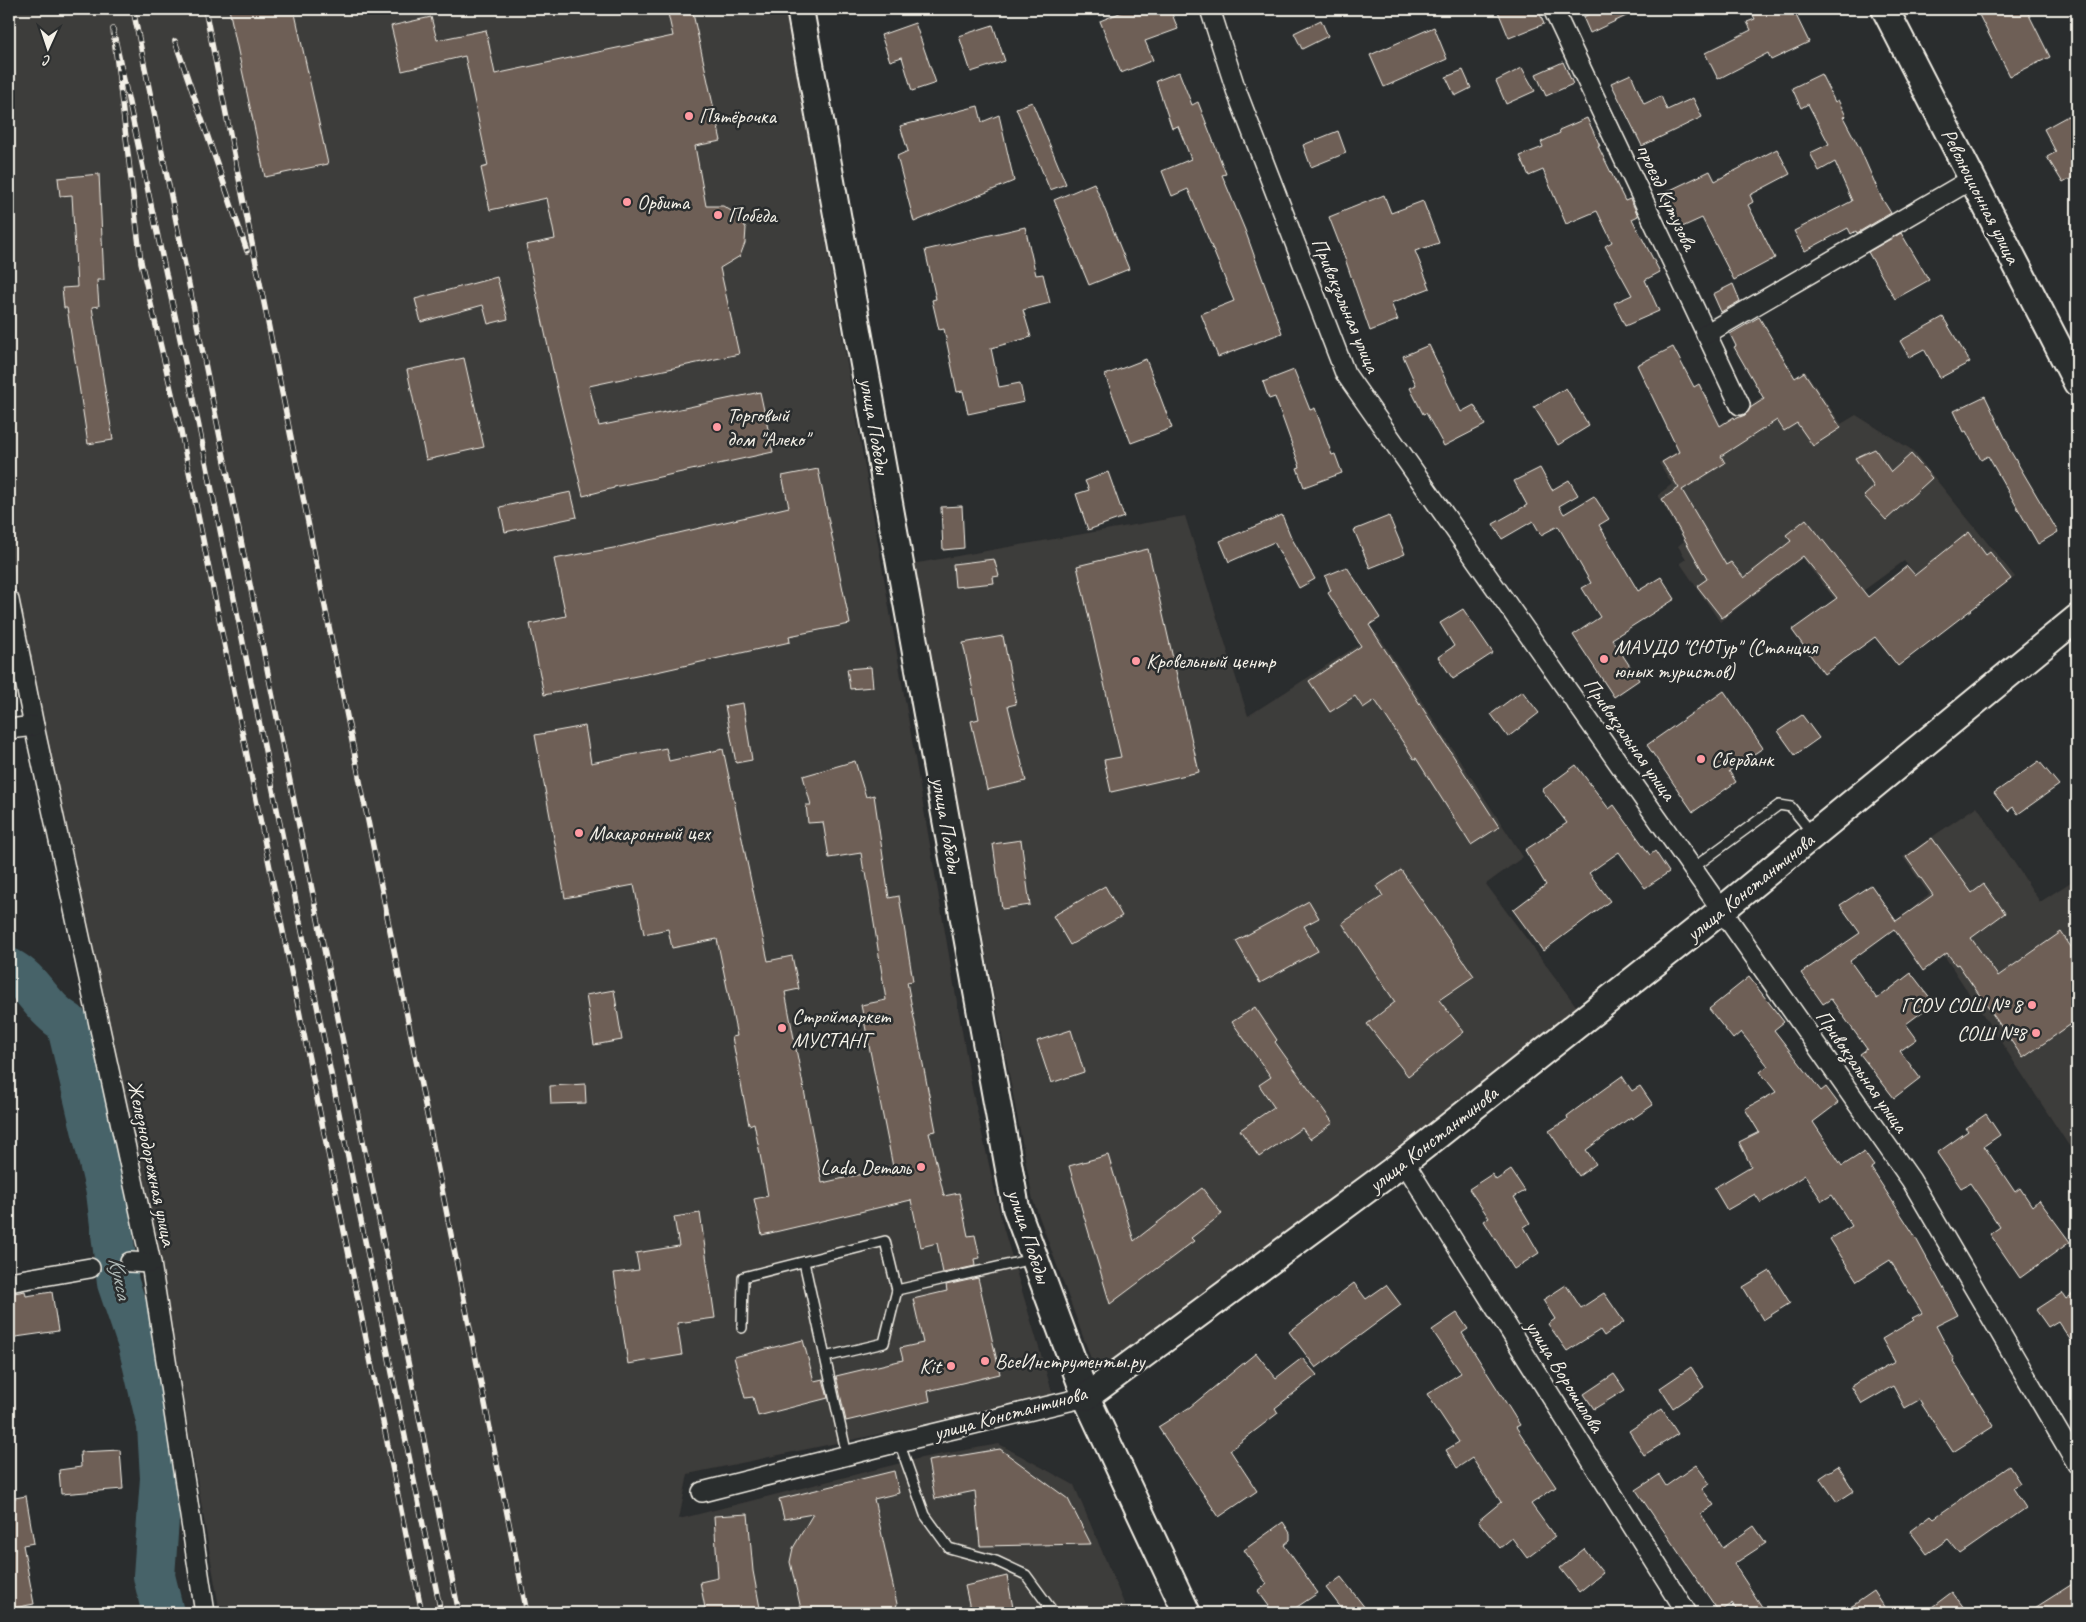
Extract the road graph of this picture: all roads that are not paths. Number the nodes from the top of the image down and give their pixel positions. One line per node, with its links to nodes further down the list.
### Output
1 (800, 9): 17 (street, улица Победы)
2 (1210, 9): 14 (street, Привокзальная улица)
3 (1553, 9): 6 (street, проезд Кутузова)
4 (1885, 9): 5 (street, Революционная улица)
5 (1972, 179): 6 (street); 7 (street, Революционная улица)
6 (1706, 334): 8 (street, проезд Кутузова)
7 (2077, 383)
8 (1740, 405)
9 (9, 600): 11 (street, Железнодорожная улица)
10 (2077, 618): 13 (street, улица Константинова)
11 (34, 726): 12 (street); 20 (street, Железнодорожная улица)
12 (9, 729)
13 (1814, 835): 14 (lane); 15 (street, улица Константинова)
14 (1693, 868): 15 (street, Привокзальная улица)
15 (1722, 910): 16 (street, улица Константинова); 29 (street, Привокзальная улица)
16 (1404, 1162): 26 (street, улица Константинова); 34 (street, улица Ворошилова)
17 (1035, 1258): 23 (lane); 26 (street, улица Победы)
18 (130, 1262): 20 (street)
19 (804, 1262): 23 (lane); 24 (lane); 25 (lane)
20 (150, 1263): 31 (street, Железнодорожная улица)
21 (90, 1268): 22 (street)
22 (9, 1282)
23 (897, 1290): 25 (lane)
24 (742, 1328)
25 (825, 1357): 28 (lane)
26 (1086, 1398): 27 (street, улица Константинова); 33 (street, улица Победы)
27 (900, 1442): 28 (street, улица Константинова); 32 (lane)
28 (847, 1455): 30 (street, улица Константинова)
29 (2077, 1464)
30 (702, 1492)
31 (205, 1613)
32 (1054, 1613)
33 (1187, 1613)
34 (1687, 1613)

